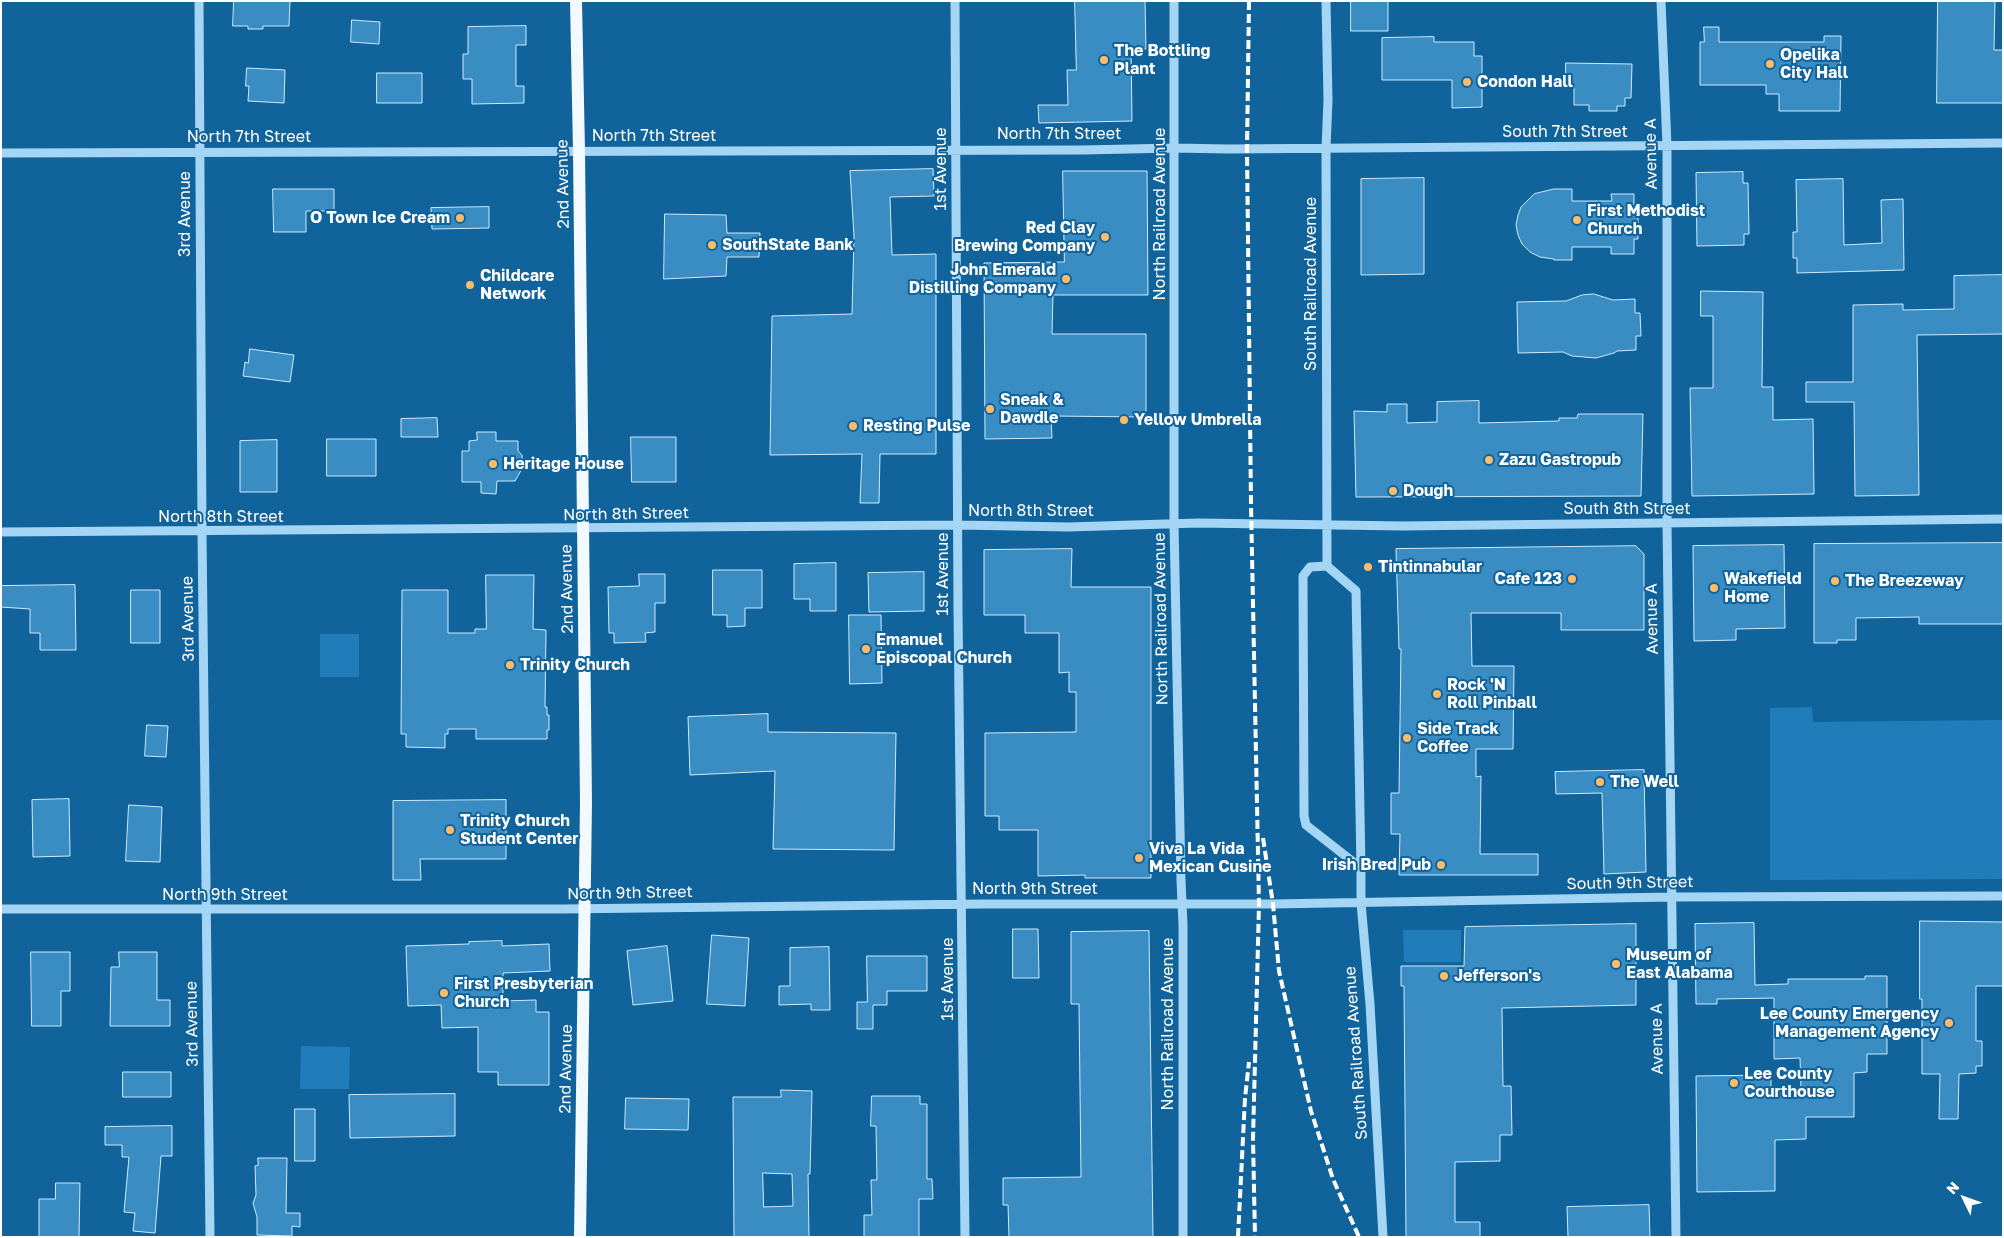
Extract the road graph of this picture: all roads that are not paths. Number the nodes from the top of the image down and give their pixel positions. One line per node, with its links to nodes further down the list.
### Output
1 (199, 1): 14 (street, 3rd Avenue)
2 (576, 1): 13 (main road, 2nd Avenue)
3 (955, 1): 12 (street, 1st Avenue)
4 (1174, 1): 9 (street, North Railroad Avenue)
5 (1326, 1): 10 (street, South Railroad Avenue)
6 (1661, 1): 8 (street, Avenue A)
7 (2003, 143): 8 (street, South 7th Street)
8 (1667, 146): 10 (street, South 7th Street); 20 (street, Avenue A)
9 (1175, 148): 11 (street, North 7th Street); 12 (street, North 7th Street); 17 (street, North Railroad Avenue)
10 (1326, 148): 11 (street, South 7th Street); 19 (street, South Railroad Avenue)
11 (1247, 149)
12 (956, 150): 13 (street, North 7th Street); 21 (street, 1st Avenue)
13 (580, 151): 14 (street, North 7th Street); 22 (main road, 2nd Avenue)
14 (200, 152): 15 (street, North 7th Street); 24 (street, 3rd Avenue)
15 (1, 153)
16 (2003, 519): 20 (street, South 8th Street)
17 (1174, 523): 18 (street, North 8th Street); 21 (street, North 8th Street); 31 (street, North Railroad Avenue)
18 (1251, 524): 19 (street, South 8th Street)
19 (1326, 524): 20 (street, South 8th Street); 25 (street, South Railroad Avenue)
20 (1666, 524): 28 (street, Avenue A)
21 (958, 525): 22 (street, North 8th Street); 30 (street, 1st Avenue)
22 (583, 529): 24 (street, North 8th Street); 33 (main road, 2nd Avenue)
23 (1, 532): 24 (street, North 8th Street)
24 (202, 532): 35 (street, 3rd Avenue)
25 (1327, 566): 26 (street, South Railroad Avenue); 26 (street)
26 (1361, 868): 29 (street, South Railroad Avenue)
27 (2003, 896): 28 (street, South 9th Street)
28 (1671, 897): 29 (street, South 9th Street); 41 (street, Avenue A)
29 (1361, 903): 32 (street, South 9th Street); 40 (street, South Railroad Avenue)
30 (962, 904): 31 (street, North 9th Street); 33 (street, North 9th Street); 38 (street, 1st Avenue)
31 (1183, 904): 32 (street, North 9th Street); 39 (street, North Railroad Avenue)
32 (1258, 904)
33 (585, 908): 35 (street, North 9th Street); 37 (main road, 2nd Avenue)
34 (1, 909): 35 (street, North 9th Street)
35 (206, 910): 36 (street, 3rd Avenue)
36 (210, 1237)
37 (580, 1237)
38 (965, 1237)
39 (1182, 1237)
40 (1383, 1237)
41 (1676, 1237)

